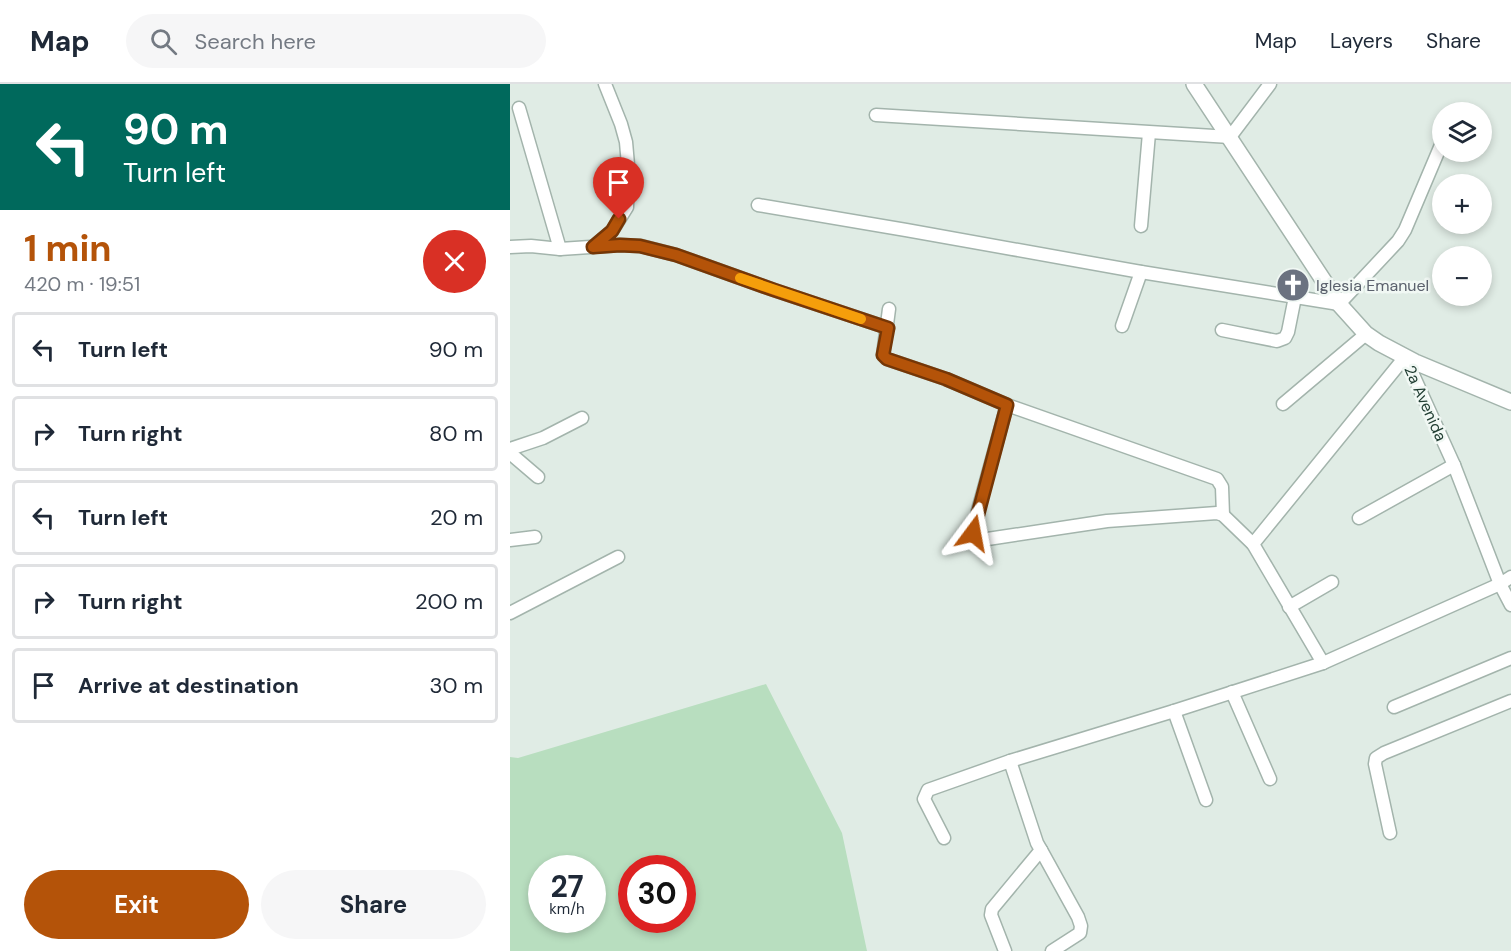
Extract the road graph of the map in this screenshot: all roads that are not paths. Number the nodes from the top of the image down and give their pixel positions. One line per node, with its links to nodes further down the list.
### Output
1 (606, 84): 12 (street)
2 (1194, 84): 7 (street, 2a Avenida)
3 (1270, 84): 7 (street)
4 (519, 108): 13 (street)
5 (876, 115): 6 (street)
6 (1149, 133): 7 (street); 10 (street)
7 (1230, 137): 16 (street, 2a Avenida)
8 (1434, 162): 16 (street)
9 (758, 205): 14 (street)
10 (1141, 226)
11 (510, 247): 13 (street)
12 (593, 247): 13 (street); 19 (street)
13 (560, 249)
14 (1141, 272): 15 (street); 18 (street)
15 (1295, 297): 16 (street); 20 (street)
16 (1339, 303): 21 (street, 2a Avenida)
17 (889, 309): 19 (street)
18 (1122, 326)
19 (888, 328): 25 (street)
20 (1222, 330)
21 (1366, 334): 22 (street, 2a Avenida); 24 (street)
22 (1405, 357): 23 (street); 28 (street, 2a Avenida); 34 (street)
23 (1511, 402)
24 (1283, 404)
25 (1007, 405): 30 (street); 30 (street)
26 (582, 418): 27 (street)
27 (510, 451): 29 (street)
28 (1454, 465): 31 (street); 36 (street, 2a Avenida)
29 (538, 477)
30 (1223, 514): 34 (street)
31 (1359, 518)
32 (535, 537): 33 (street)
33 (510, 540)
34 (1253, 544): 39 (street)
35 (618, 557): 40 (street)
36 (1506, 580): 38 (street, 2a Avenida); 42 (street)
37 (1332, 582): 39 (street)
38 (1511, 604)
39 (1289, 607): 42 (street)
40 (510, 613)
41 (1511, 658): 45 (street)
42 (1323, 663): 43 (street)
43 (1232, 692): 46 (street); 48 (street)
44 (1511, 701): 50 (street)
45 (1394, 707)
46 (1174, 711): 47 (street); 49 (street)
47 (1010, 761): 51 (street); 52 (street)
48 (1270, 779)
49 (1206, 800)
50 (1390, 833)
51 (944, 838)
52 (1041, 850): 53 (street); 54 (street)
53 (1005, 951)
54 (1052, 951)

